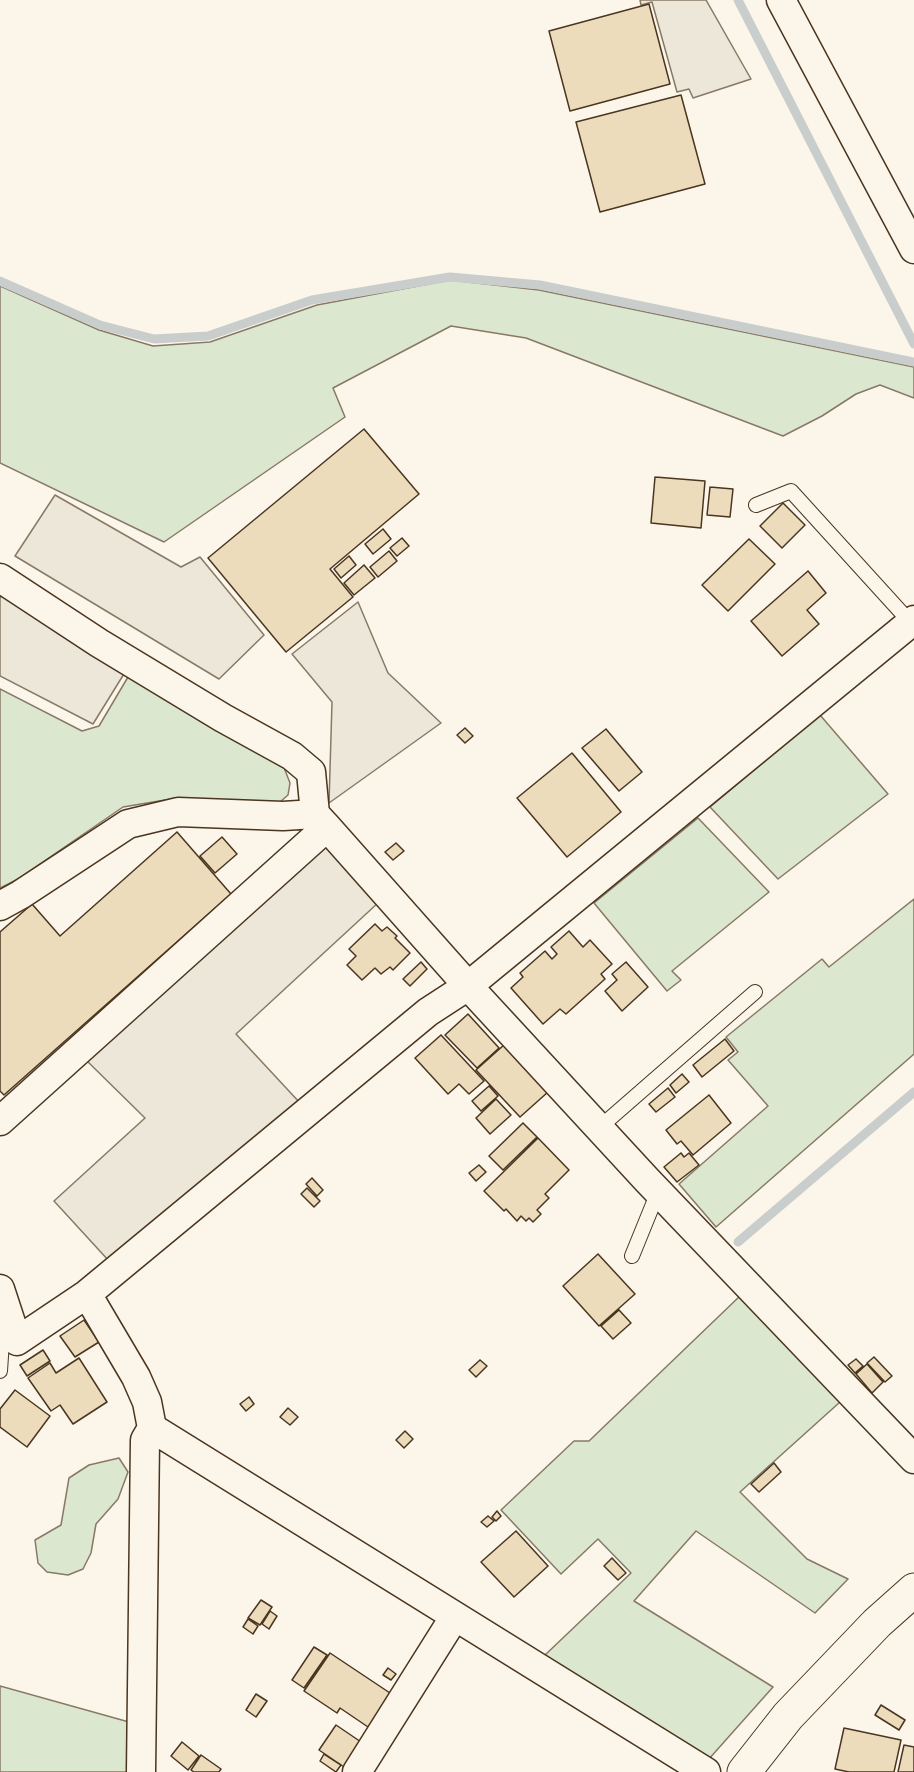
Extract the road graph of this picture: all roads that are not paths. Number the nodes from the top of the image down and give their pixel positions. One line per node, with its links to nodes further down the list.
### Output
1 (781, 0): 2 (street)
2 (914, 249)
3 (756, 505): 5 (lane)
4 (0, 578): 6 (street)
5 (912, 622): 8 (street)
6 (321, 820): 7 (street); 8 (street); 10 (street)
7 (0, 906)
8 (468, 986): 11 (street); 15 (street)
9 (755, 992): 11 (lane)
10 (0, 1121)
11 (599, 1128): 12 (street)
12 (658, 1192): 13 (lane); 19 (street)
13 (632, 1256)
14 (0, 1293): 16 (street)
15 (87, 1294): 16 (street); 18 (street)
16 (11, 1323): 17 (lane)
17 (0, 1371)
18 (152, 1428): 21 (street); 22 (street)
19 (914, 1459)
20 (914, 1590): 25 (street)
21 (455, 1616): 23 (street); 24 (street)
22 (141, 1772)
23 (357, 1772)
24 (706, 1772)
25 (744, 1772)

